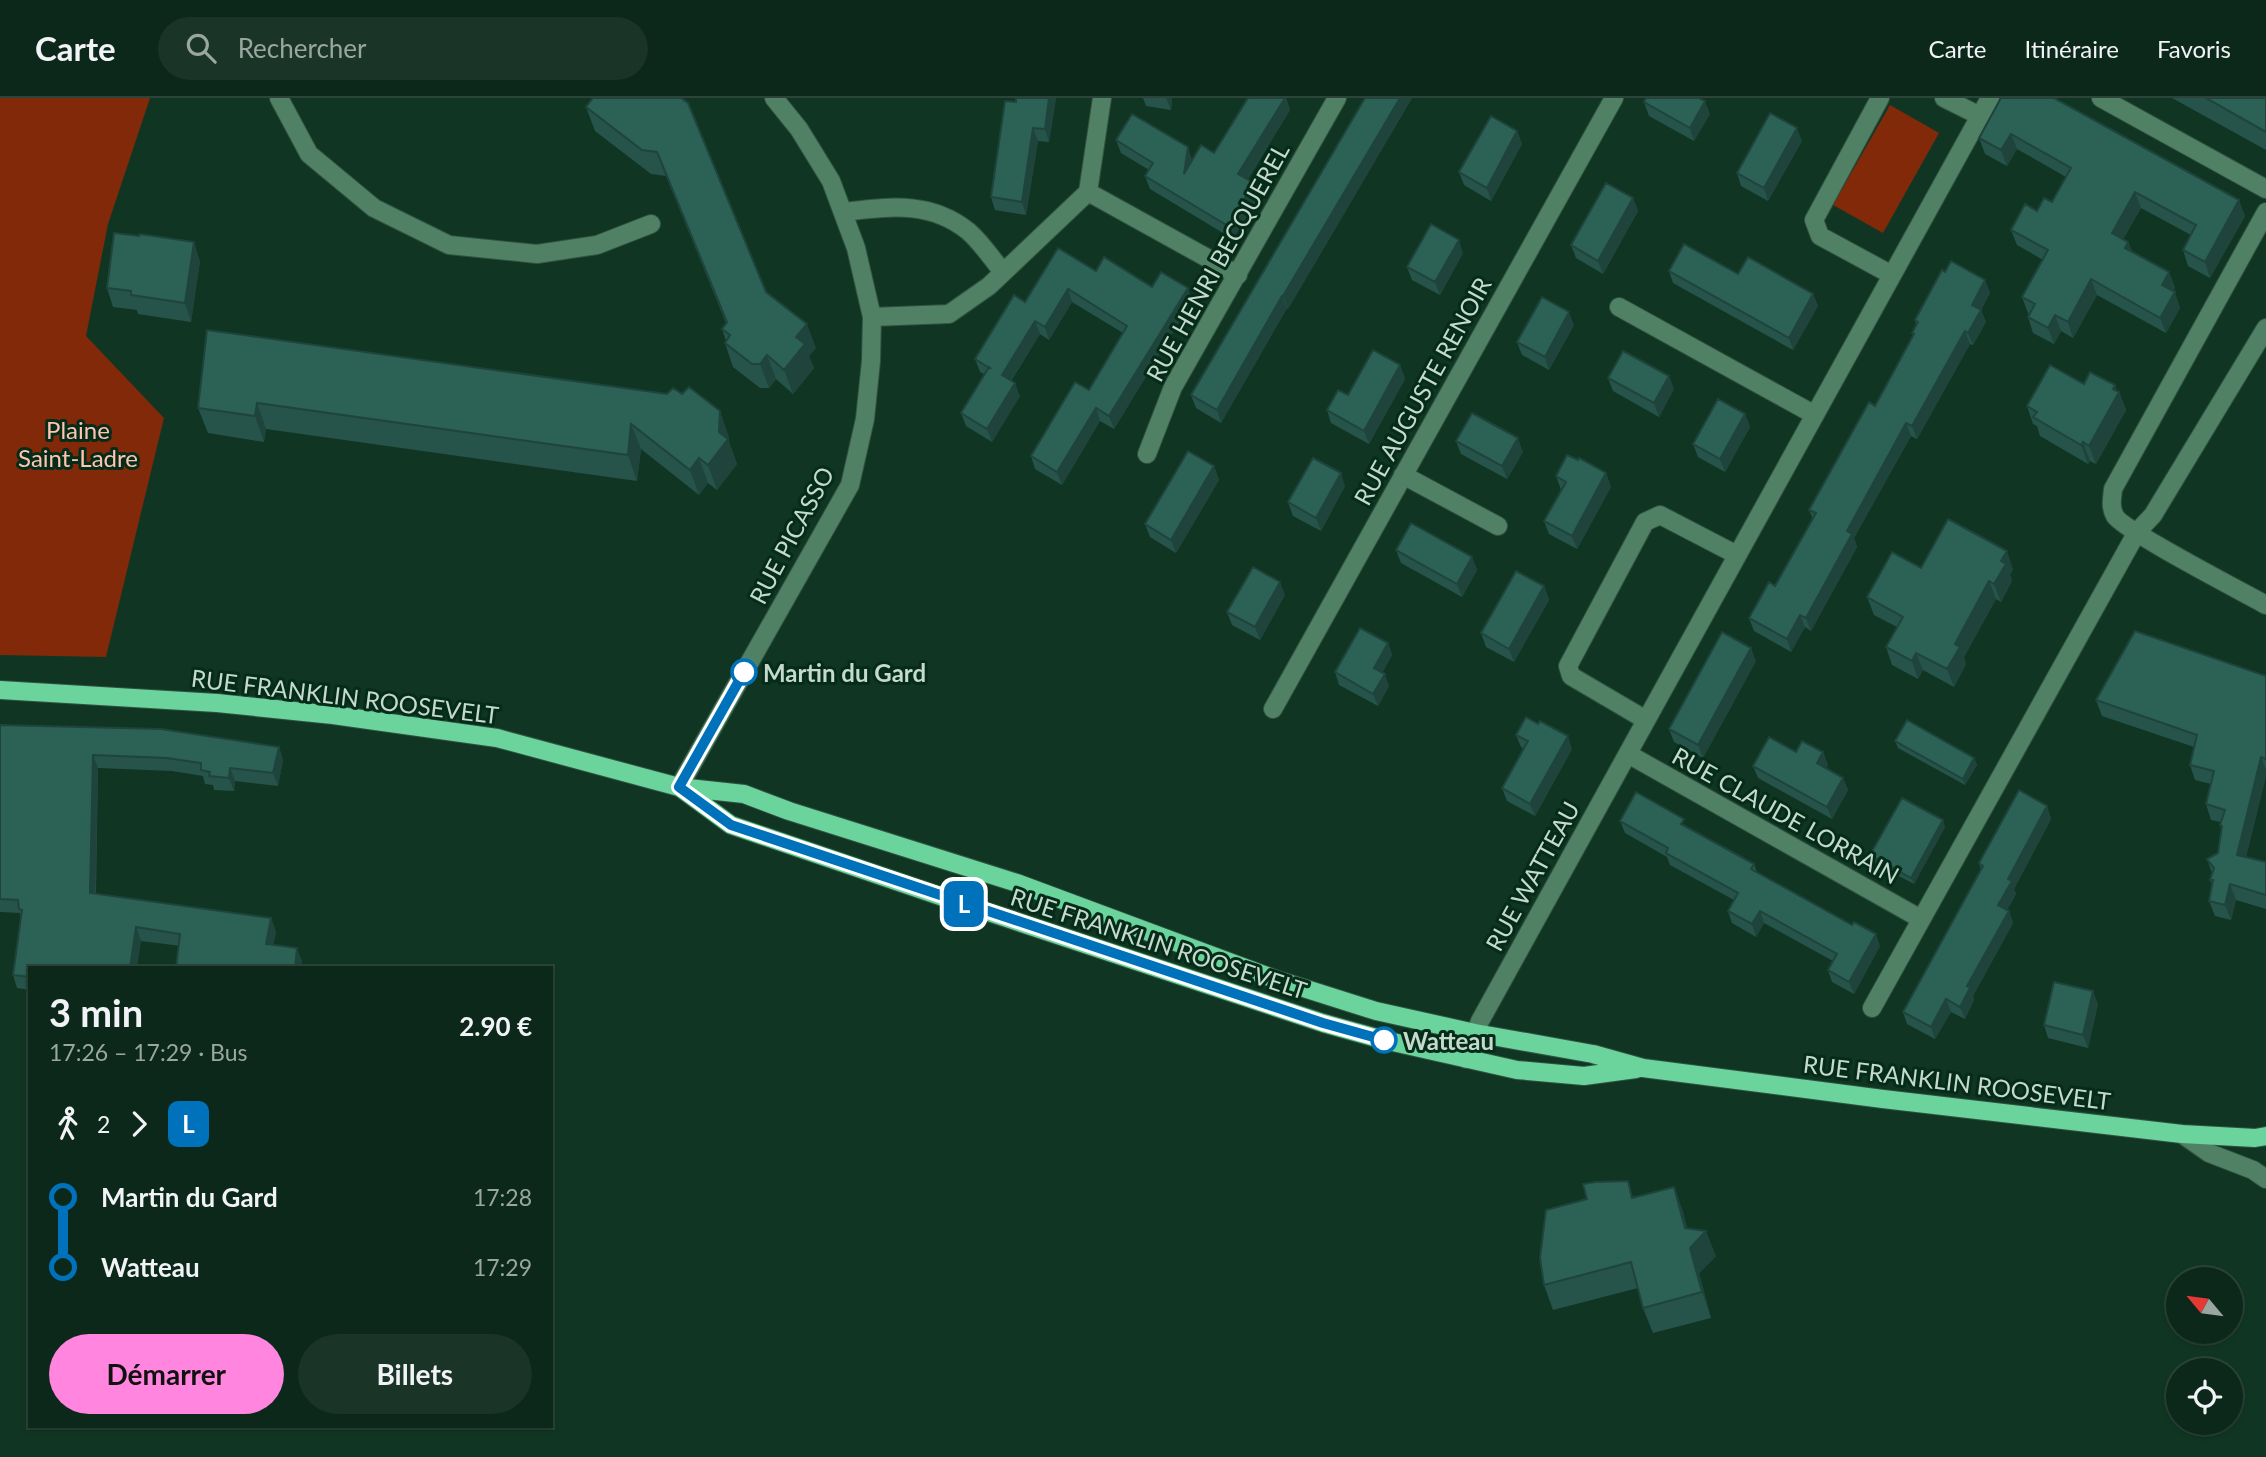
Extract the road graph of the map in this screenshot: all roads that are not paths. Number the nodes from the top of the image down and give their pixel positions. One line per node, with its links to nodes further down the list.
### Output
1 (279, 98): 15 (street)
2 (774, 98): 13 (street, RUE PICASSO)
3 (1102, 98): 12 (street)
4 (1337, 98): 17 (street, RUE HENRI BECQUEREL)
5 (1614, 98): 24 (street, RUE AUGUSTE RENOIR)
6 (1880, 98): 18 (street)
7 (1944, 98): 10 (street)
8 (1990, 98): 10 (street, RUE WATTEAU)
9 (2101, 98): 11 (street)
10 (1980, 116): 18 (street, RUE WATTEAU)
11 (2266, 189)
12 (1088, 191): 16 (street); 17 (street)
13 (843, 212): 16 (street); 20 (street, RUE PICASSO)
14 (2266, 212): 26 (street)
15 (652, 224)
16 (1003, 272): 20 (street)
17 (1238, 275): 23 (street, RUE HENRI BECQUEREL)
18 (1892, 275): 22 (street, RUE WATTEAU)
19 (1619, 307): 22 (street)
20 (872, 317): 33 (street, RUE PICASSO)
21 (2266, 328): 26 (street)
22 (1815, 415): 27 (street, RUE WATTEAU)
23 (1147, 454)
24 (1403, 475): 25 (street); 30 (street, RUE AUGUSTE RENOIR)
25 (1498, 526)
26 (2137, 532): 28 (street); 34 (street)
27 (1737, 555): 31 (street, RUE WATTEAU); 31 (street)
28 (2266, 605)
29 (0, 690): 33 (main road, RUE FRANKLIN ROOSEVELT)
30 (1273, 709)
31 (1646, 720): 32 (street, RUE WATTEAU)
32 (1628, 754): 34 (street, RUE CLAUDE LORRAIN); 36 (street, RUE WATTEAU)
33 (679, 787): 36 (main road, RUE FRANKLIN ROOSEVELT); 37 (main road, RUE FRANKLIN ROOSEVELT)
34 (1921, 919): 35 (street)
35 (1872, 1008)
36 (1475, 1033): 37 (street, RUE WATTEAU); 38 (main road, RUE FRANKLIN ROOSEVELT)
37 (1466, 1059): 38 (main road, RUE FRANKLIN ROOSEVELT)
38 (1643, 1068): 39 (main road, RUE FRANKLIN ROOSEVELT)
39 (2182, 1133): 40 (main road, RUE FRANKLIN ROOSEVELT); 41 (street)
40 (2266, 1136)
41 (2266, 1179)

